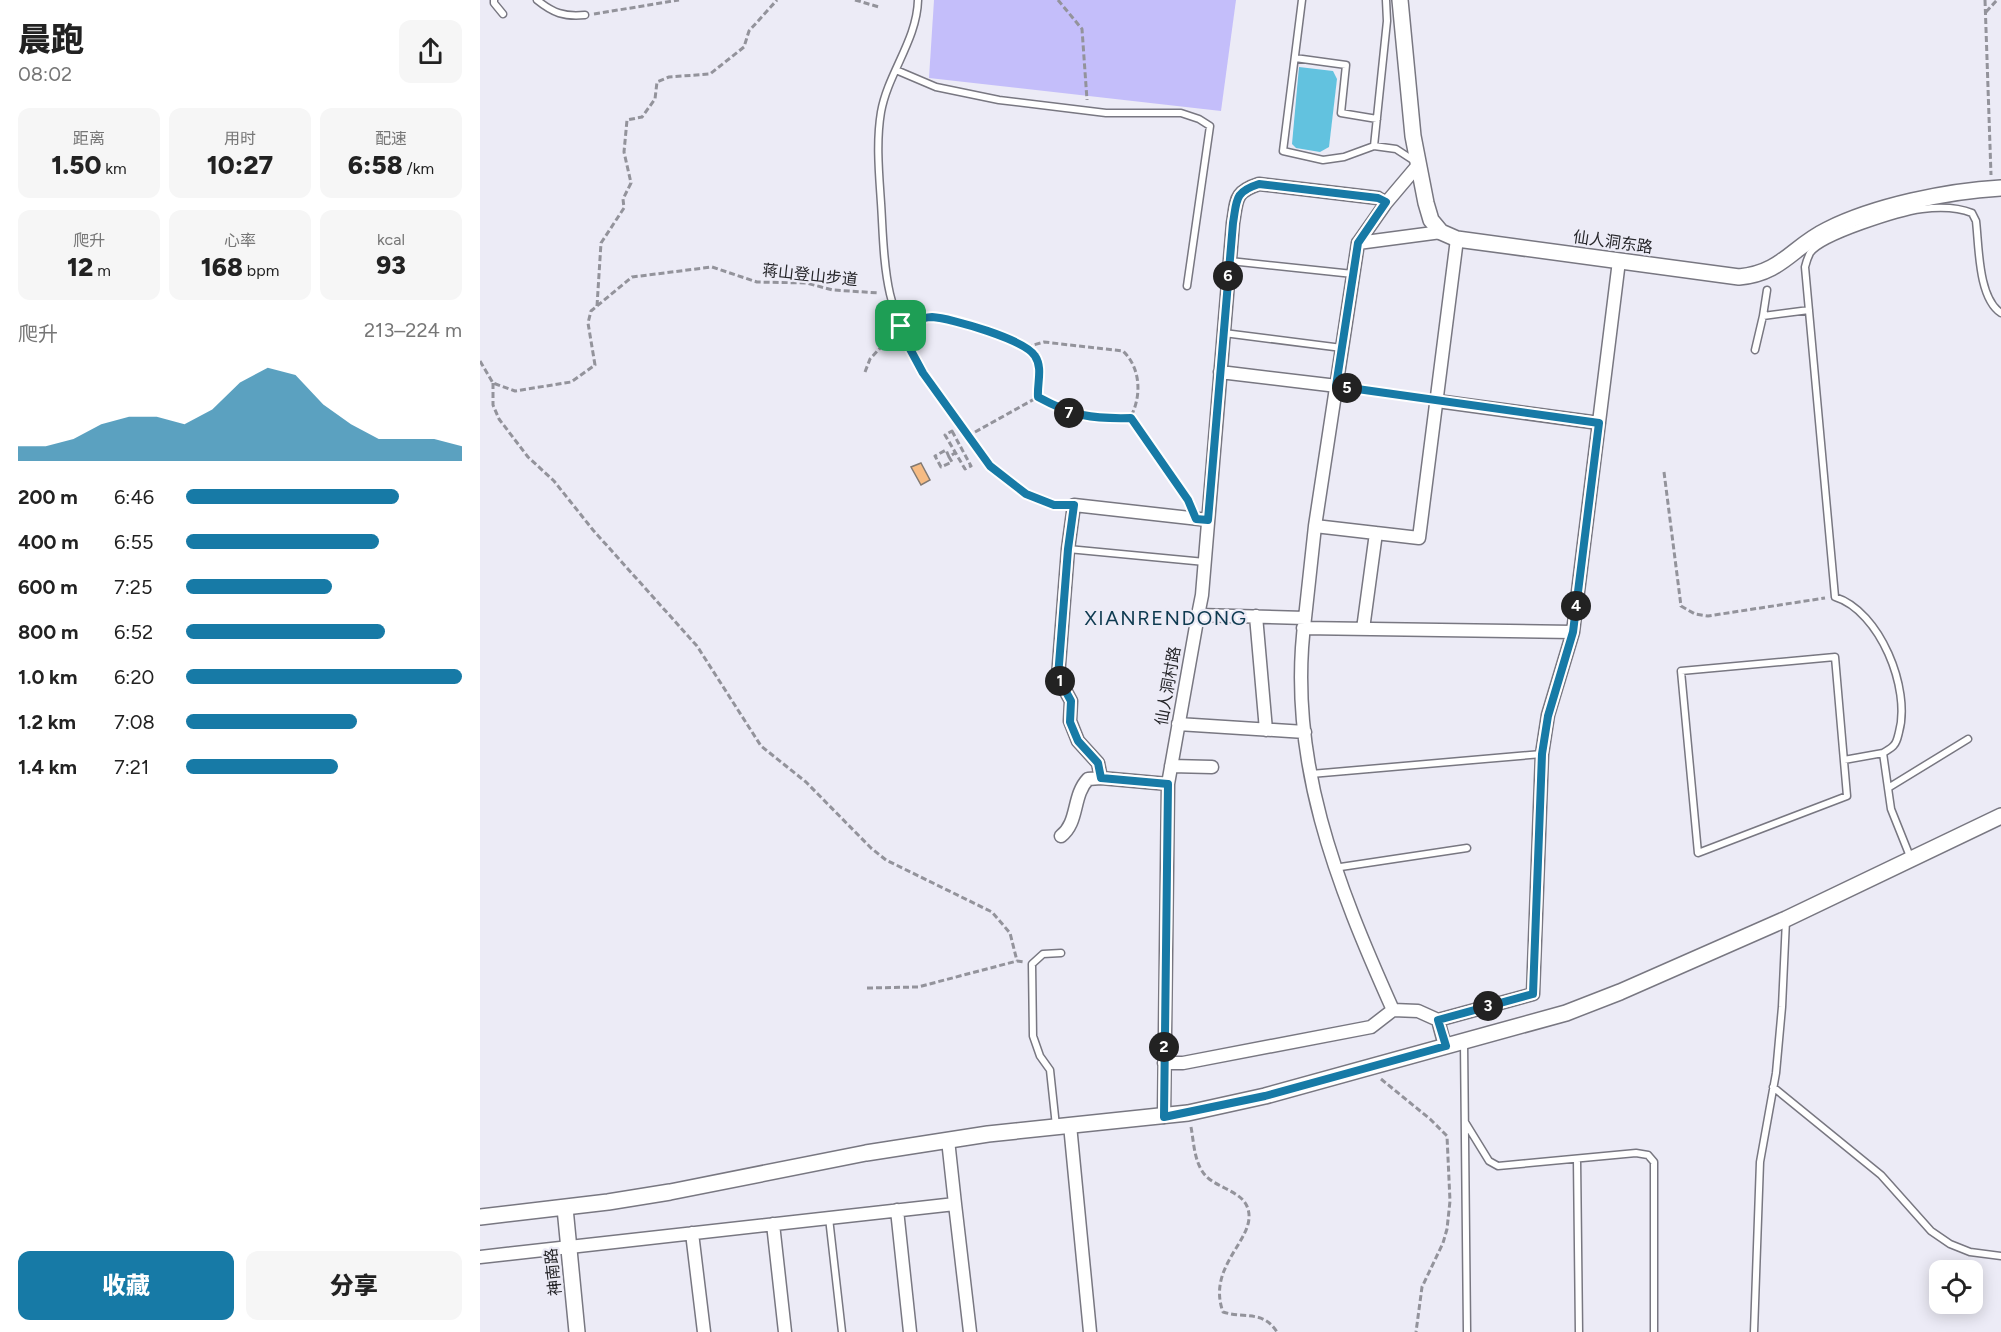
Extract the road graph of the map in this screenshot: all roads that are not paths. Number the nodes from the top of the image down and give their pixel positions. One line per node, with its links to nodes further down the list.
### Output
1 (494, 0): 7 (lane)
2 (537, 0): 8 (lane)
3 (918, 0): 10 (lane)
4 (1302, 0): 9 (lane)
5 (1386, 0): 11 (lane)
6 (1400, 0): 13 (street)
7 (503, 14)
8 (585, 15)
9 (1295, 58): 11 (lane); 12 (lane)
10 (896, 70): 22 (lane); 34 (lane)
11 (1377, 118): 12 (lane)
12 (1374, 147): 13 (lane)
13 (1419, 164): 15 (street); 16 (street)
14 (1996, 188): 20 (street, 仙人洞东路)
15 (1386, 202): 18 (street); 19 (street, 仙人洞村路)
16 (1441, 232): 17 (street, 仙人洞东路); 18 (street)
17 (1457, 239): 20 (street, 仙人洞东路); 32 (street)
18 (1358, 243): 21 (street)
19 (1229, 261): 21 (lane); 27 (street, 仙人洞村路)
20 (1619, 261): 33 (street)
21 (1353, 274): 28 (street)
22 (1187, 286)
23 (1767, 290): 26 (lane)
24 (1809, 310): 25 (lane); 26 (lane); 49 (lane)
25 (2001, 313)
26 (1763, 316): 29 (lane)
27 (1224, 333): 28 (lane); 30 (street, 仙人洞村路)
28 (1342, 348): 31 (street)
29 (1755, 350)
30 (1220, 372): 31 (street); 35 (street, 仙人洞村路)
31 (1336, 386): 32 (lane); 36 (street)
32 (1437, 401): 33 (street); 37 (street)
33 (1599, 423): 44 (street)
34 (990, 466)
35 (1202, 519): 38 (street); 39 (street, 仙人洞村路)
36 (1315, 526): 37 (street); 42 (street)
37 (1376, 533): 43 (street)
38 (1068, 549): 39 (lane); 55 (street)
39 (1205, 562): 40 (street, 仙人洞村路)
40 (1198, 615): 41 (street); 45 (street, 仙人洞村路)
41 (1256, 616): 42 (street); 46 (street)
42 (1304, 623): 43 (street); 47 (street)
43 (1363, 629): 44 (street)
44 (1573, 632): 50 (street)
45 (1178, 724): 46 (street); 52 (street, 仙人洞村路)
46 (1266, 730): 47 (street)
47 (1305, 732): 54 (street)
48 (1968, 739): 57 (lane)
49 (1883, 753): 51 (lane); 57 (lane)
50 (1542, 754): 54 (lane); 66 (street)
51 (1844, 760): 51 (lane)
52 (1171, 766): 53 (street); 56 (street, 仙人洞村路)
53 (1212, 767)
54 (1311, 774): 62 (street)
55 (1101, 778): 56 (street); 59 (street)
56 (1168, 784): 69 (street, 仙人洞村路)
57 (1888, 788): 61 (lane)
58 (2001, 816): 61 (street)
59 (1061, 836)
60 (1467, 848): 62 (lane)
61 (1911, 860): 63 (street)
62 (1334, 868): 65 (street)
63 (1786, 919): 67 (street); 70 (lane)
64 (1060, 952): 73 (lane)
65 (1393, 1010): 66 (street); 69 (street)
66 (1438, 1020): 68 (street)
67 (1464, 1040): 68 (street); 72 (lane)
68 (1446, 1046): 71 (street)
69 (1164, 1063): 71 (street, 仙人洞村路)
70 (1773, 1087): 84 (lane); 96 (lane)
71 (1164, 1117): 73 (street)
72 (1465, 1122): 75 (lane); 93 (lane)
73 (1063, 1126): 74 (street); 92 (street)
74 (948, 1140): 76 (street); 77 (street)
75 (1577, 1159): 94 (lane); 95 (lane)
76 (955, 1204): 78 (street); 91 (street)
77 (566, 1208): 79 (street); 83 (street, 神南路)
78 (897, 1210): 80 (street); 90 (street)
79 (480, 1217)
80 (829, 1218): 81 (street); 89 (lane)
81 (773, 1224): 82 (street); 88 (street)
82 (692, 1233): 83 (street); 87 (street)
83 (568, 1247): 85 (street); 86 (street, 神南路)
84 (2001, 1256)
85 (480, 1257)
86 (578, 1332)
87 (704, 1332)
88 (785, 1332)
89 (842, 1332)
90 (910, 1332)
91 (970, 1332)
92 (1090, 1332)
93 (1467, 1332)
94 (1579, 1332)
95 (1654, 1332)
96 (1754, 1332)

